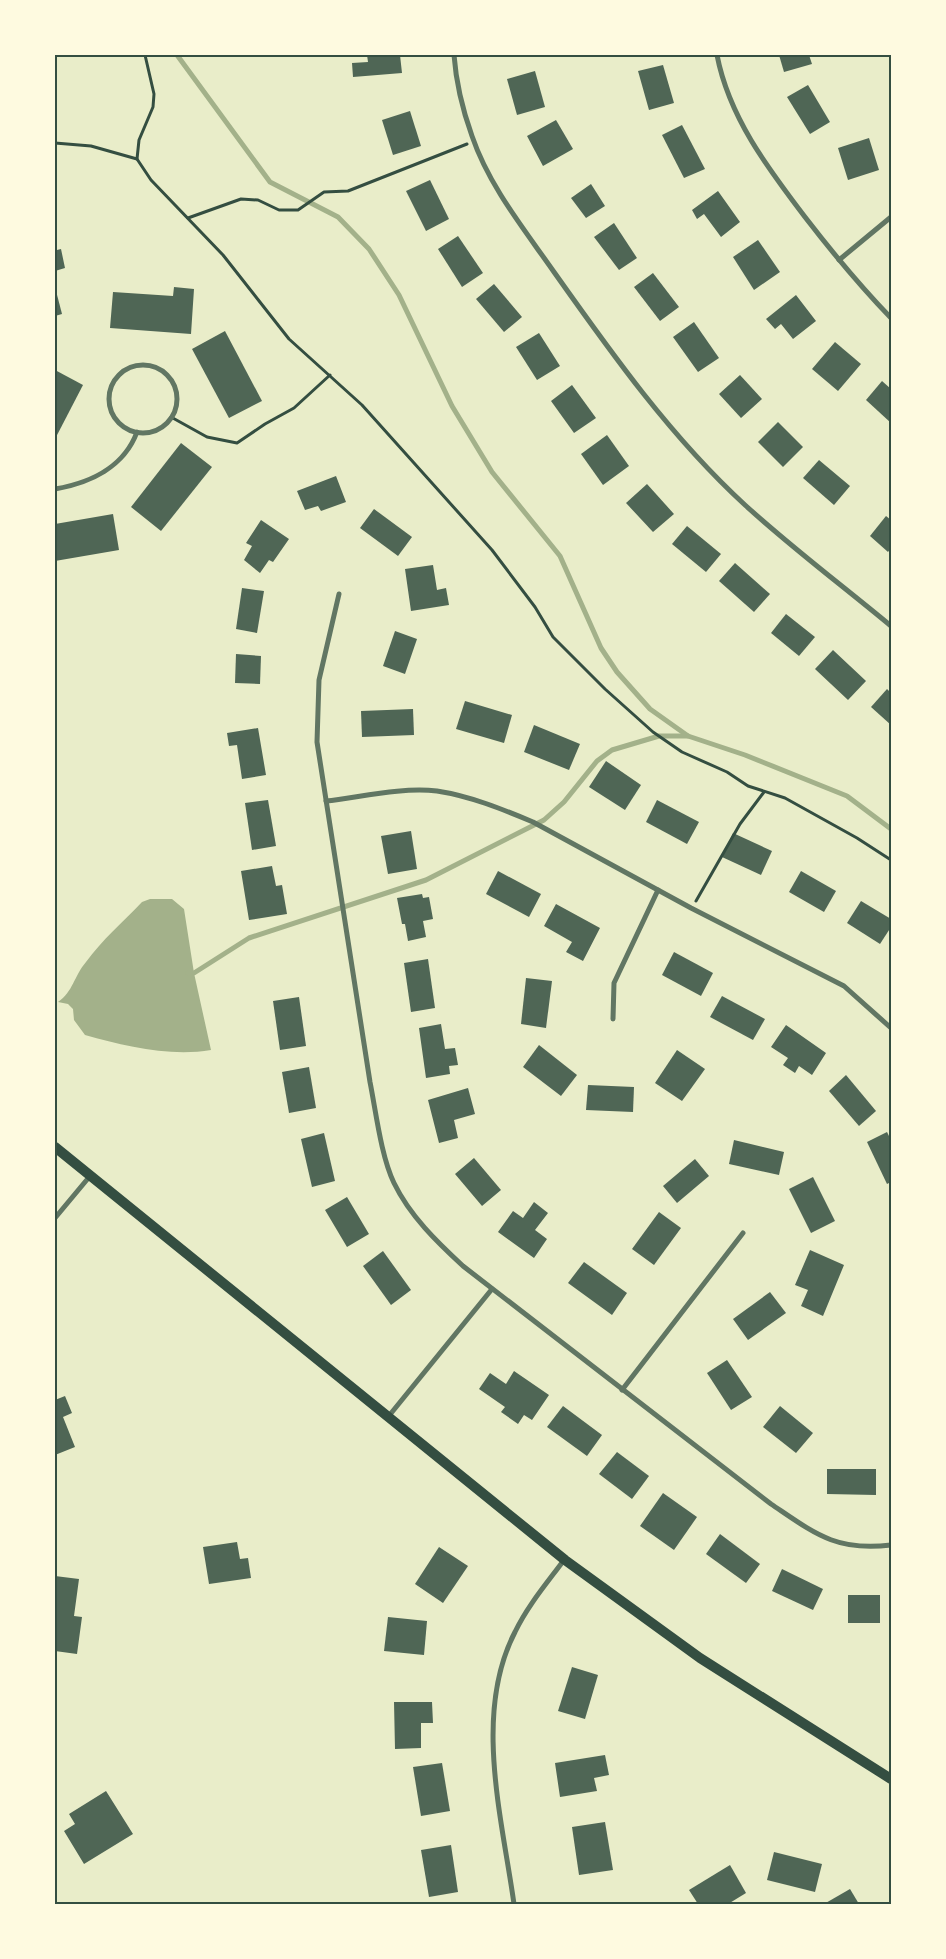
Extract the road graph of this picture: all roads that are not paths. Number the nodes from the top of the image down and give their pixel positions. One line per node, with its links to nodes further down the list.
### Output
1 (454, 55): 9 (street)
2 (717, 55): 4 (street)
3 (891, 217): 4 (street)
4 (839, 260): 5 (street)
5 (891, 318)
6 (137, 432): 6 (street); 7 (street)
7 (55, 489)
8 (339, 594): 10 (street)
9 (891, 626)
10 (326, 801): 11 (street); 18 (street)
11 (658, 890): 12 (street); 13 (street)
12 (612, 1019)
13 (891, 1028)
14 (55, 1147): 15 (main road)
15 (90, 1176): 16 (street); 20 (main road)
16 (55, 1218)
17 (743, 1233): 19 (street)
18 (492, 1289): 19 (street); 20 (street)
19 (622, 1390): 21 (street)
20 (388, 1418): 22 (main road)
21 (891, 1545)
22 (565, 1560): 23 (main road); 24 (street)
23 (891, 1779)
24 (514, 1904)

